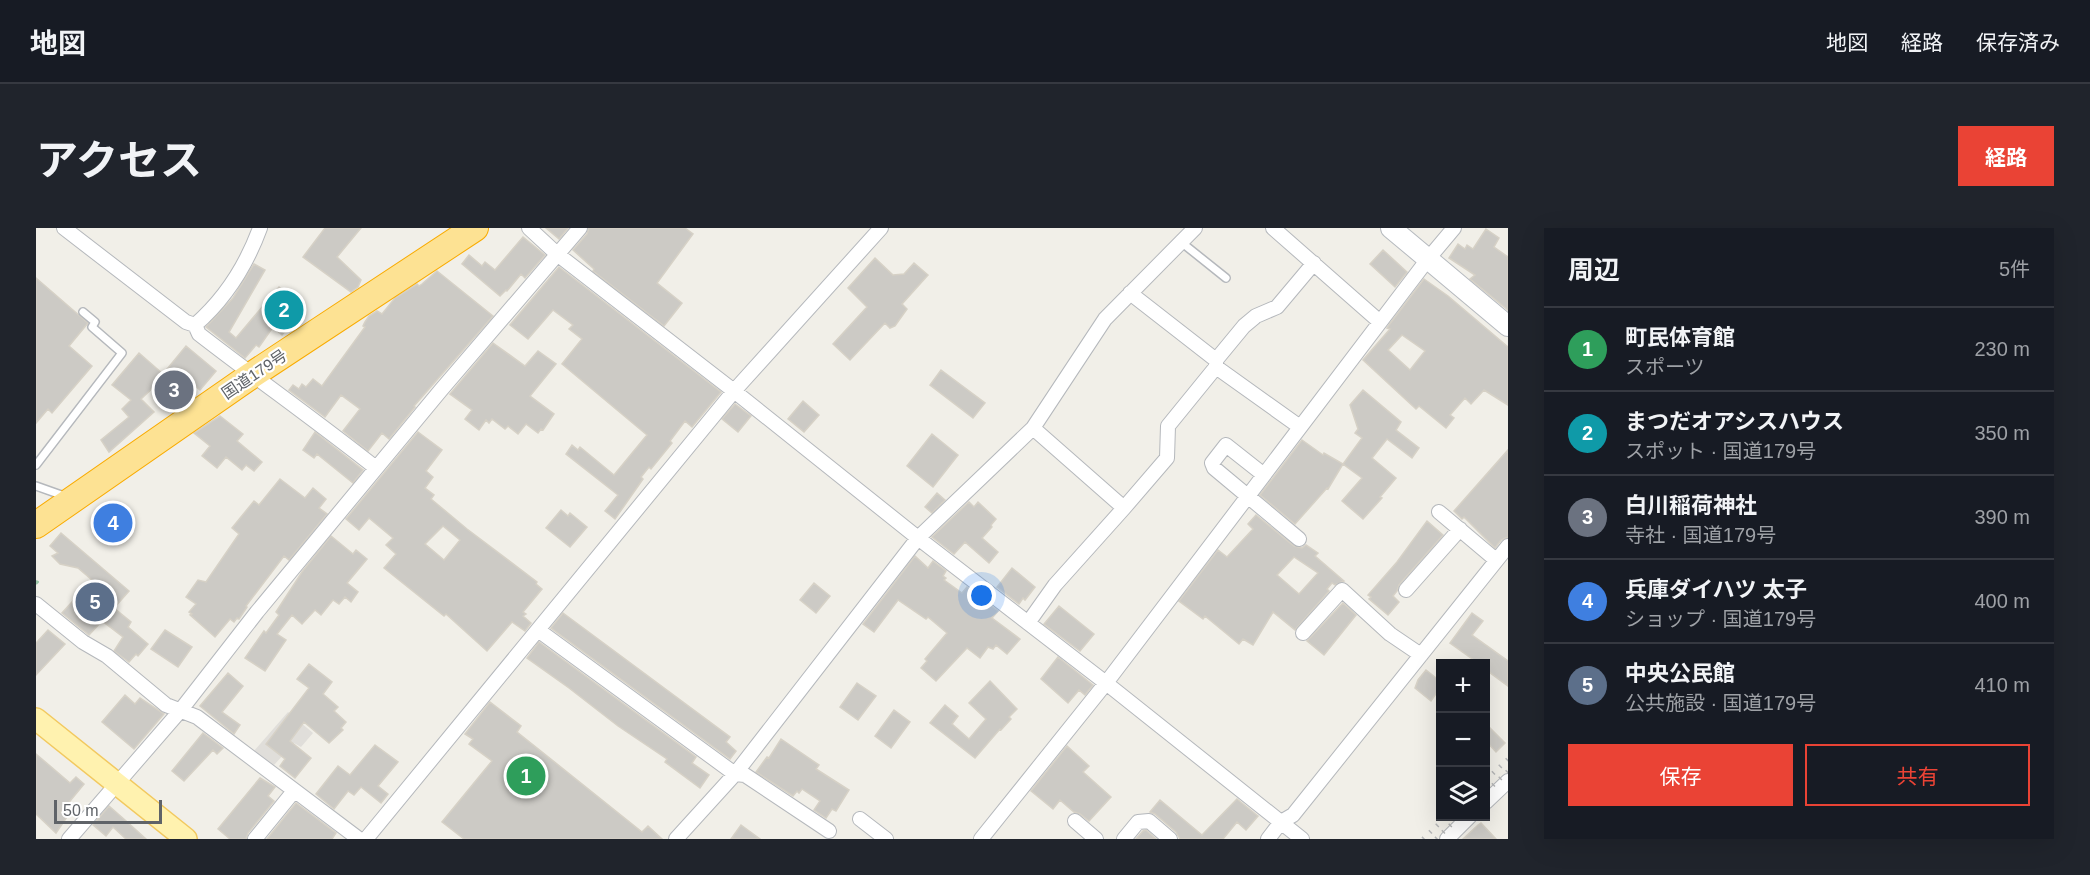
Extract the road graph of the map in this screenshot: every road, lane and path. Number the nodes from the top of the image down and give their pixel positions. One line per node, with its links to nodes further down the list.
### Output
1 (64, 228): 19 (street)
2 (260, 228): 19 (street)
3 (475, 228): 22 (highway, 国道179号)
4 (529, 228): 12 (street)
5 (580, 228): 12 (street)
6 (881, 228): 23 (street)
7 (1195, 228): 11 (street)
8 (1274, 228): 14 (street)
9 (1391, 228): 13 (street)
10 (1454, 228): 13 (street)
11 (1181, 242): 15 (lane); 16 (street)
12 (557, 254): 23 (street); 27 (street)
13 (1428, 259): 18 (street); 20 (street)
14 (1314, 263): 18 (street); 21 (street)
15 (1226, 278)
16 (1130, 292): 21 (street); 25 (street)
17 (83, 312): 26 (lane)
18 (1380, 322): 24 (street)
19 (195, 325): 22 (street)
20 (1508, 326)
21 (1216, 364): 24 (street); 32 (street)
22 (252, 375): 27 (street); 31 (highway, 国道179号)
23 (734, 391): 36 (street); 43 (street)
24 (1300, 427): 28 (street)
25 (1033, 428): 32 (street); 36 (street)
26 (36, 465)
27 (376, 468): 47 (street)
28 (1264, 475): 30 (street); 30 (street)
29 (36, 486): 31 (lane)
30 (1247, 496): 37 (street); 46 (street)
31 (72, 499): 34 (highway, 国道179号)
32 (1124, 508): 42 (street)
33 (1438, 512): 35 (street)
34 (36, 525)
35 (1460, 529): 39 (street); 40 (street)
36 (918, 538): 42 (street); 49 (street)
37 (1299, 539)
38 (1508, 546): 39 (street)
39 (1496, 560): 45 (street)
40 (1406, 591)
41 (36, 604): 47 (street)
42 (1028, 623): 46 (street)
43 (538, 630): 49 (street); 64 (street)
44 (1303, 633): 45 (street)
45 (1421, 655): 57 (street)
46 (1106, 683): 57 (street); 67 (street)
47 (180, 711): 51 (street); 52 (street)
48 (36, 719): 51 (main road)
49 (735, 774): 58 (street); 65 (street)
50 (1508, 781): 53 (street)
51 (117, 783): 60 (street); 61 (main road)
52 (294, 792): 62 (street); 63 (street)
53 (1490, 797)
54 (860, 819): 66 (street)
55 (1075, 821): 68 (street)
56 (1466, 821): 59 (street)
57 (1281, 822): 71 (street); 72 (street)
58 (829, 831)
59 (1453, 836)
60 (69, 839)
61 (186, 839)
62 (255, 839)
63 (359, 839)
64 (366, 839)
65 (676, 839)
66 (886, 839)
67 (981, 839)
68 (1096, 839)
69 (1124, 839): 70 (street)
70 (1170, 839)
71 (1268, 839)
72 (1302, 839)

